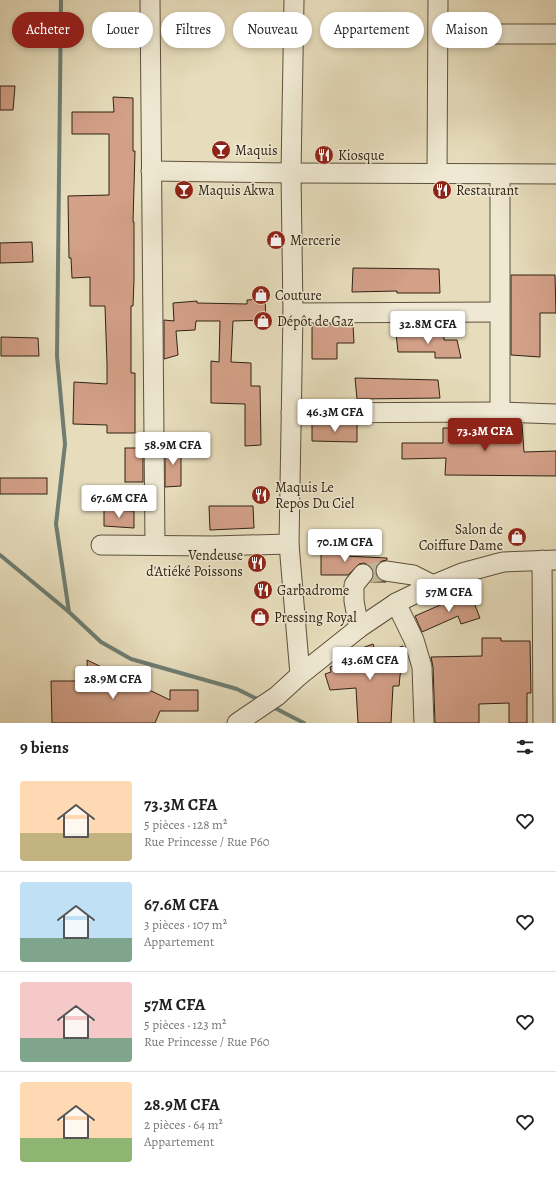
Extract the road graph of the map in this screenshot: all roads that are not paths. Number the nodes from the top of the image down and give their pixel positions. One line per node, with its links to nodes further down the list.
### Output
1 (150, 0): 8 (street)
2 (294, 0): 9 (street)
3 (438, 0): 4 (street)
4 (438, 12)
5 (502, 34): 6 (street)
6 (556, 34)
7 (438, 48): 10 (street)
8 (152, 171): 9 (street); 20 (street)
9 (291, 173): 10 (street); 14 (street)
10 (437, 174): 11 (street)
11 (500, 174): 12 (street); 13 (street)
12 (556, 174)
13 (499, 312): 14 (street); 15 (street)
14 (293, 313): 16 (street)
15 (500, 412): 16 (street); 17 (street)
16 (291, 413): 18 (street)
17 (556, 414)
18 (289, 544): 20 (street); 27 (street)
19 (101, 545): 20 (street)
20 (155, 545)
21 (549, 560): 24 (street); 30 (street)
22 (386, 571): 24 (street)
23 (363, 574): 26 (street)
24 (433, 585): 25 (street)
25 (396, 603): 26 (street); 29 (street)
26 (359, 628): 27 (street)
27 (300, 676): 28 (street)
28 (237, 723)
29 (424, 723)
30 (543, 723)

